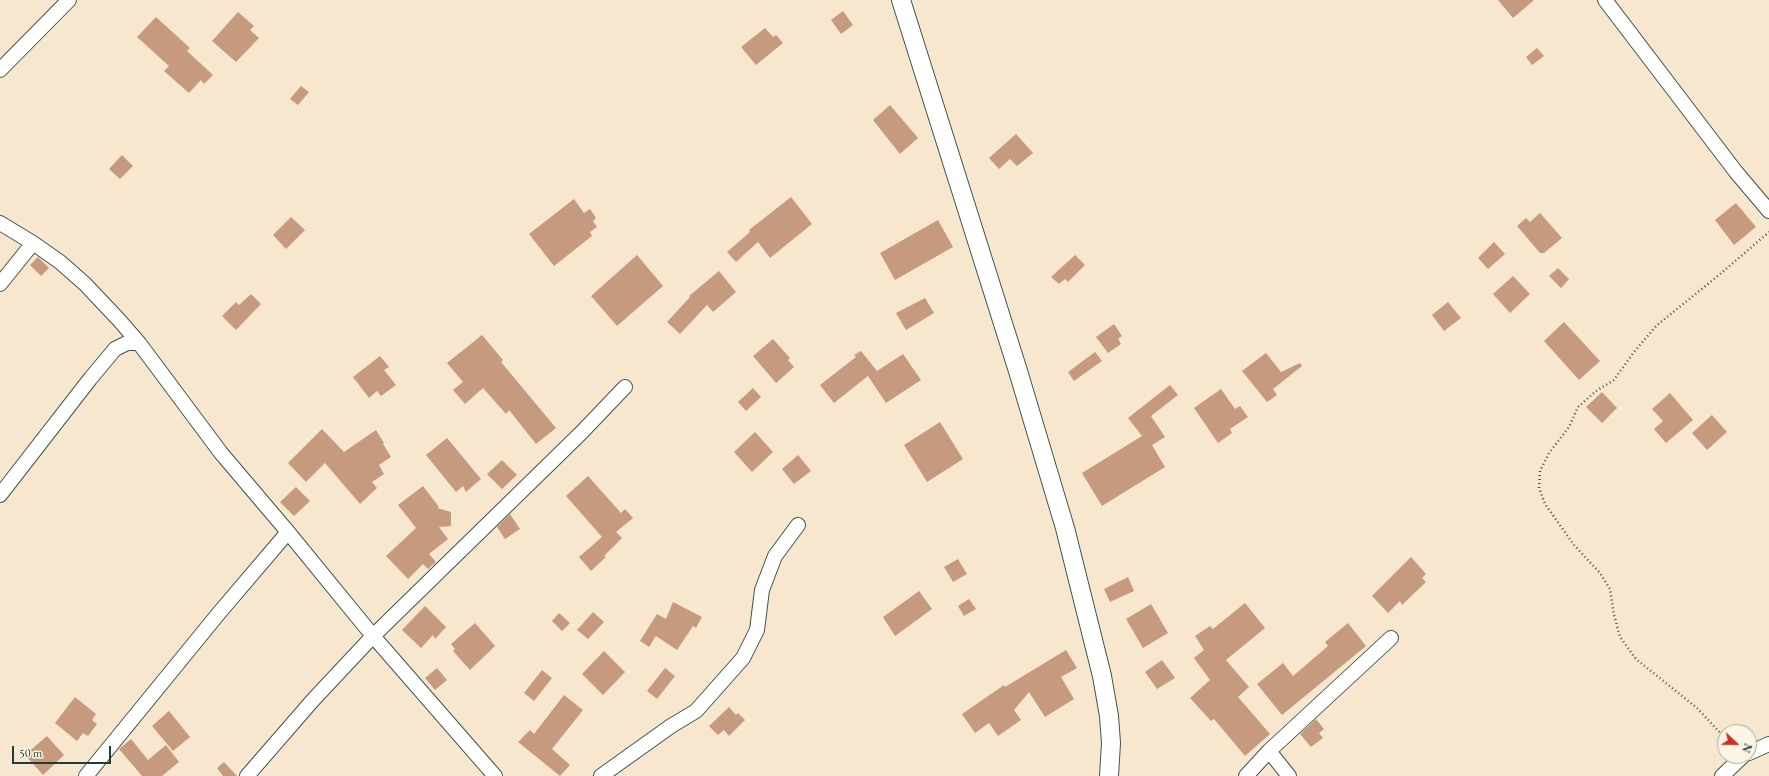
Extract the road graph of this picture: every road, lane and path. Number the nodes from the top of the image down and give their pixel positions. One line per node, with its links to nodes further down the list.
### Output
1 (68, 0): 4 (street)
2 (901, 0): 26 (street)
3 (1605, 0): 5 (street)
4 (0, 70)
5 (1769, 211)
6 (0, 223): 8 (street)
7 (1769, 232): 17 (path)
8 (33, 243): 9 (street); 10 (street)
9 (0, 284)
10 (139, 343): 12 (street); 14 (street)
11 (625, 387): 15 (street)
12 (0, 495)
13 (798, 525): 25 (street)
14 (288, 532): 15 (street); 22 (street)
15 (373, 636): 23 (street); 24 (street)
16 (1391, 638): 20 (street)
17 (1717, 729)
18 (1769, 744): 19 (street)
19 (1757, 749)
20 (1269, 752): 27 (street); 28 (street)
21 (1735, 764): 29 (street)
22 (86, 776)
23 (247, 776)
24 (495, 776)
25 (601, 776)
26 (1108, 776)
27 (1246, 776)
28 (1289, 776)
29 (1722, 776)

